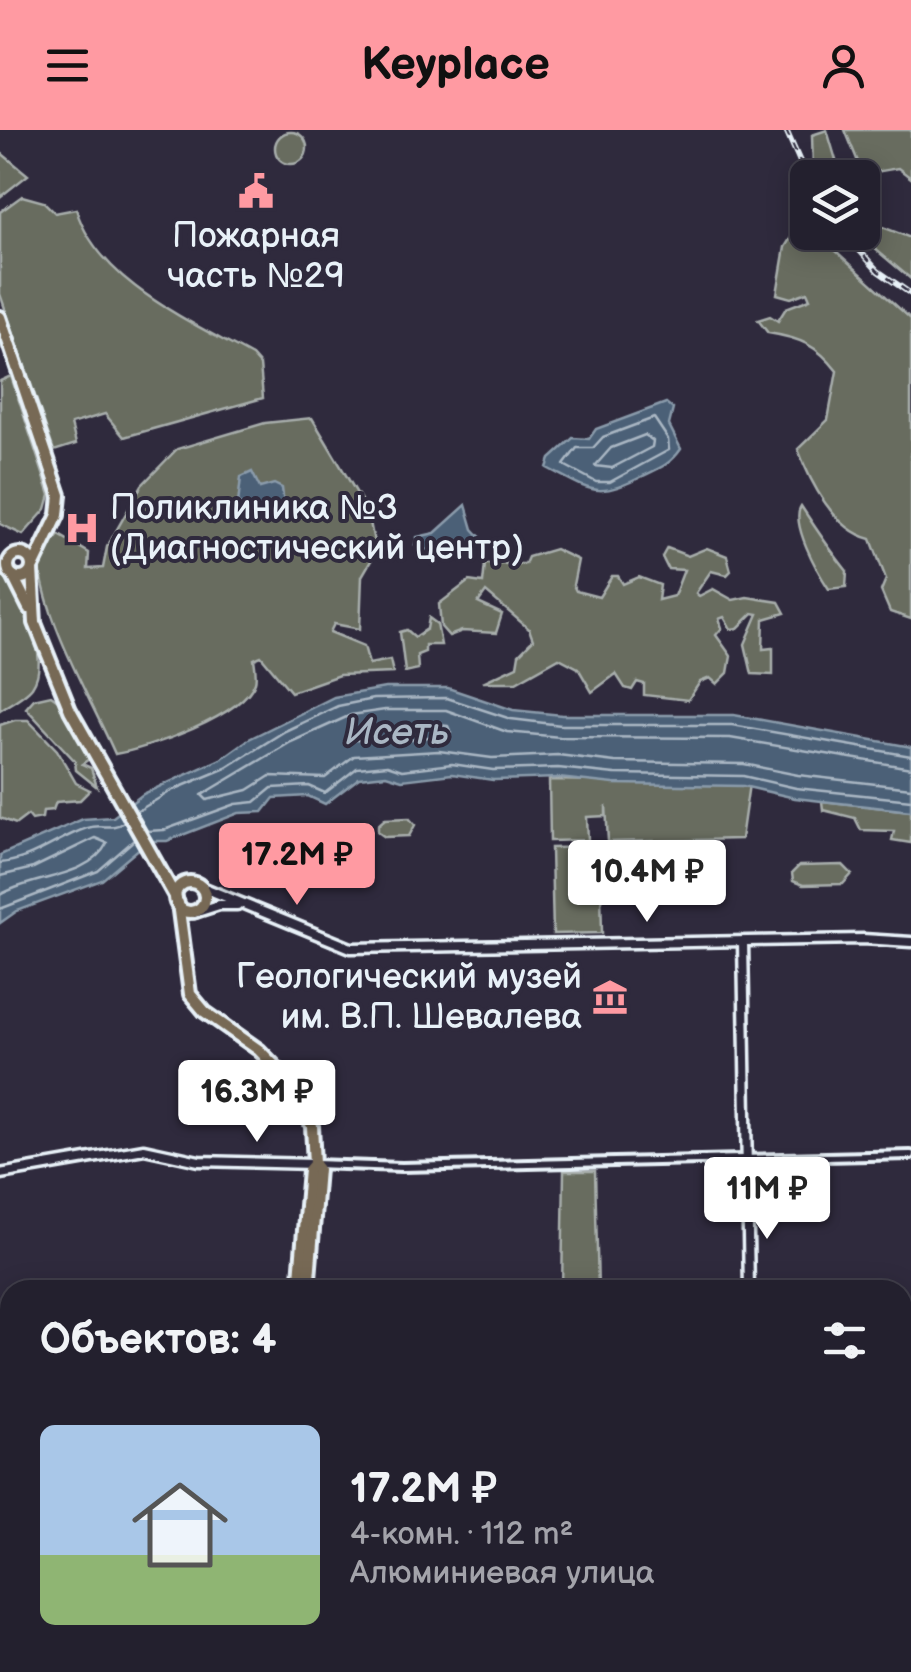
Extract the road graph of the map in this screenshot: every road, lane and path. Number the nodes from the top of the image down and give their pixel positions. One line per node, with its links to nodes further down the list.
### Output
1 (0, 317): 2 (main road)
2 (46, 536): 4 (main road); 5 (main road)
3 (0, 553): 4 (main road)
4 (18, 554): 5 (main road); 6 (main road)
5 (32, 568): 6 (main road); 7 (main road)
6 (7, 570): 7 (main road)
7 (36, 623): 8 (main road)
8 (152, 853): 9 (main road); 11 (main road)
9 (189, 881): 10 (main road); 11 (main road)
10 (202, 886): 12 (main road); 13 (main road)
11 (177, 900): 13 (main road); 16 (main road)
12 (248, 908): 13 (main road); 14 (main road)
13 (194, 913): 16 (main road)
14 (743, 942): 15 (main road); 18 (main road)
15 (911, 942)
16 (182, 943): 19 (main road)
17 (911, 1156): 18 (street)
18 (747, 1159): 19 (street); 23 (main road)
19 (314, 1164): 20 (main road); 21 (main road); 22 (main road)
20 (0, 1174)
21 (300, 1280)
22 (309, 1280)
23 (749, 1280)

